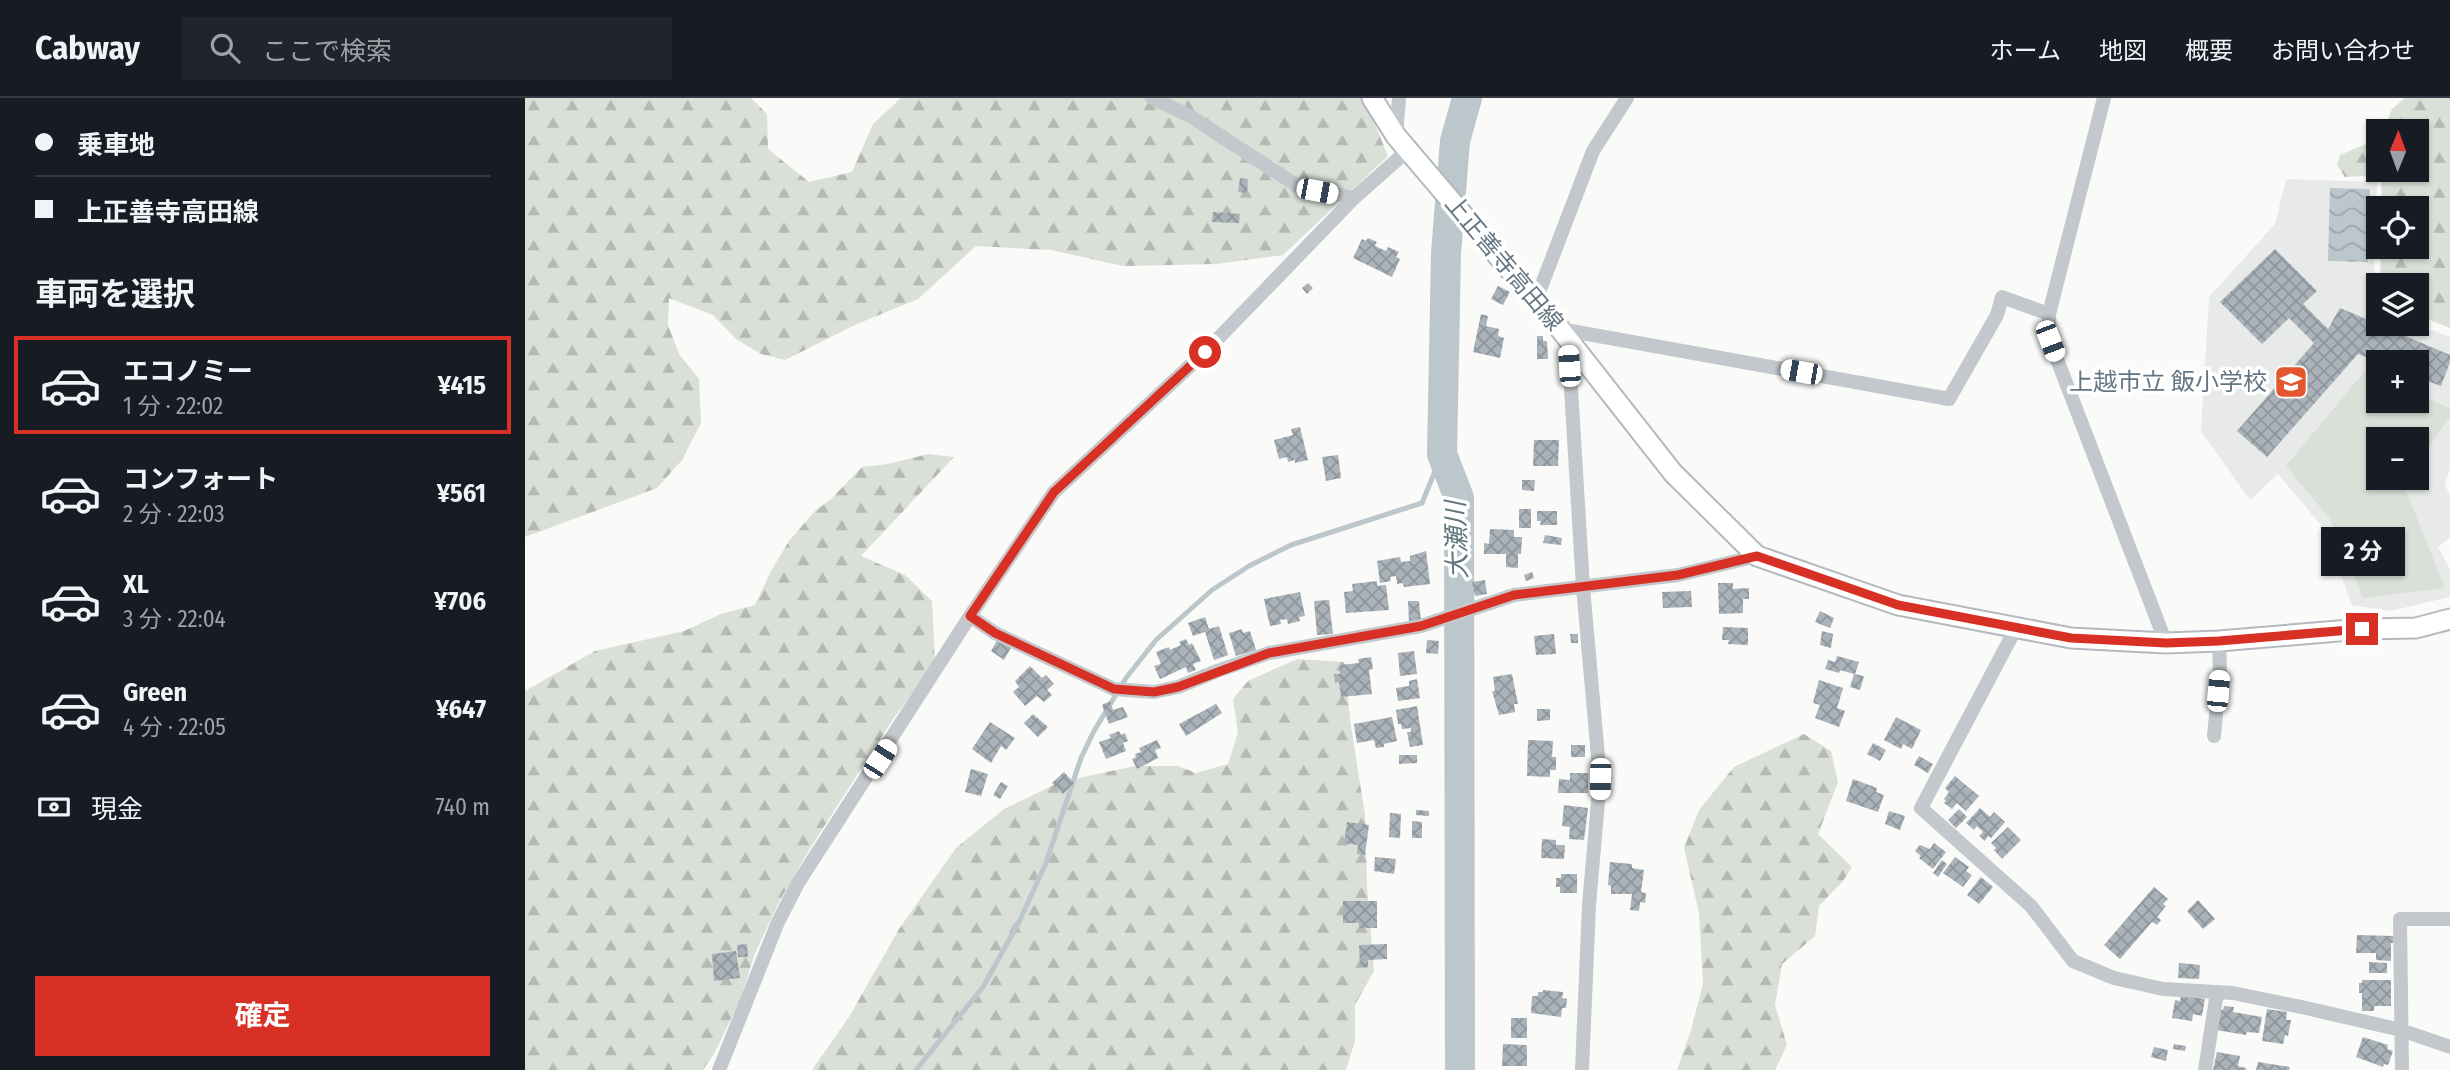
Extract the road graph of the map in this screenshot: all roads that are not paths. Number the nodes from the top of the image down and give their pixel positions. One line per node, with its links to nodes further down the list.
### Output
1 (1152, 98): 7 (street)
2 (1373, 98): 6 (main road, 上正善寺高田線)
3 (1399, 98): 6 (street)
4 (1627, 98): 8 (street)
5 (2104, 98): 9 (street)
6 (1401, 144): 7 (street); 8 (main road, 上正善寺高田線)
7 (1354, 198): 13 (street)
8 (1536, 300): 10 (main road, 上正善寺高田線)
9 (2049, 314): 10 (street); 17 (street)
10 (1564, 334): 11 (main road, 上正善寺高田線); 12 (street)
11 (1757, 556): 12 (street); 15 (main road, 上正善寺高田線)
12 (1583, 587): 13 (street); 24 (street)
13 (970, 616): 23 (street)
14 (2450, 619): 16 (main road, 上正善寺高田線)
15 (2016, 628): 17 (main road, 上正善寺高田線); 20 (street)
16 (2219, 641): 17 (main road, 上正善寺高田線); 18 (street)
17 (2166, 643)
18 (2214, 736)
19 (2450, 919): 21 (street)
20 (2217, 992): 21 (street); 25 (street)
21 (2401, 1030): 22 (street); 26 (street)
22 (2450, 1047)
23 (719, 1070)
24 (1582, 1070)
25 (2205, 1070)
26 (2402, 1070)

